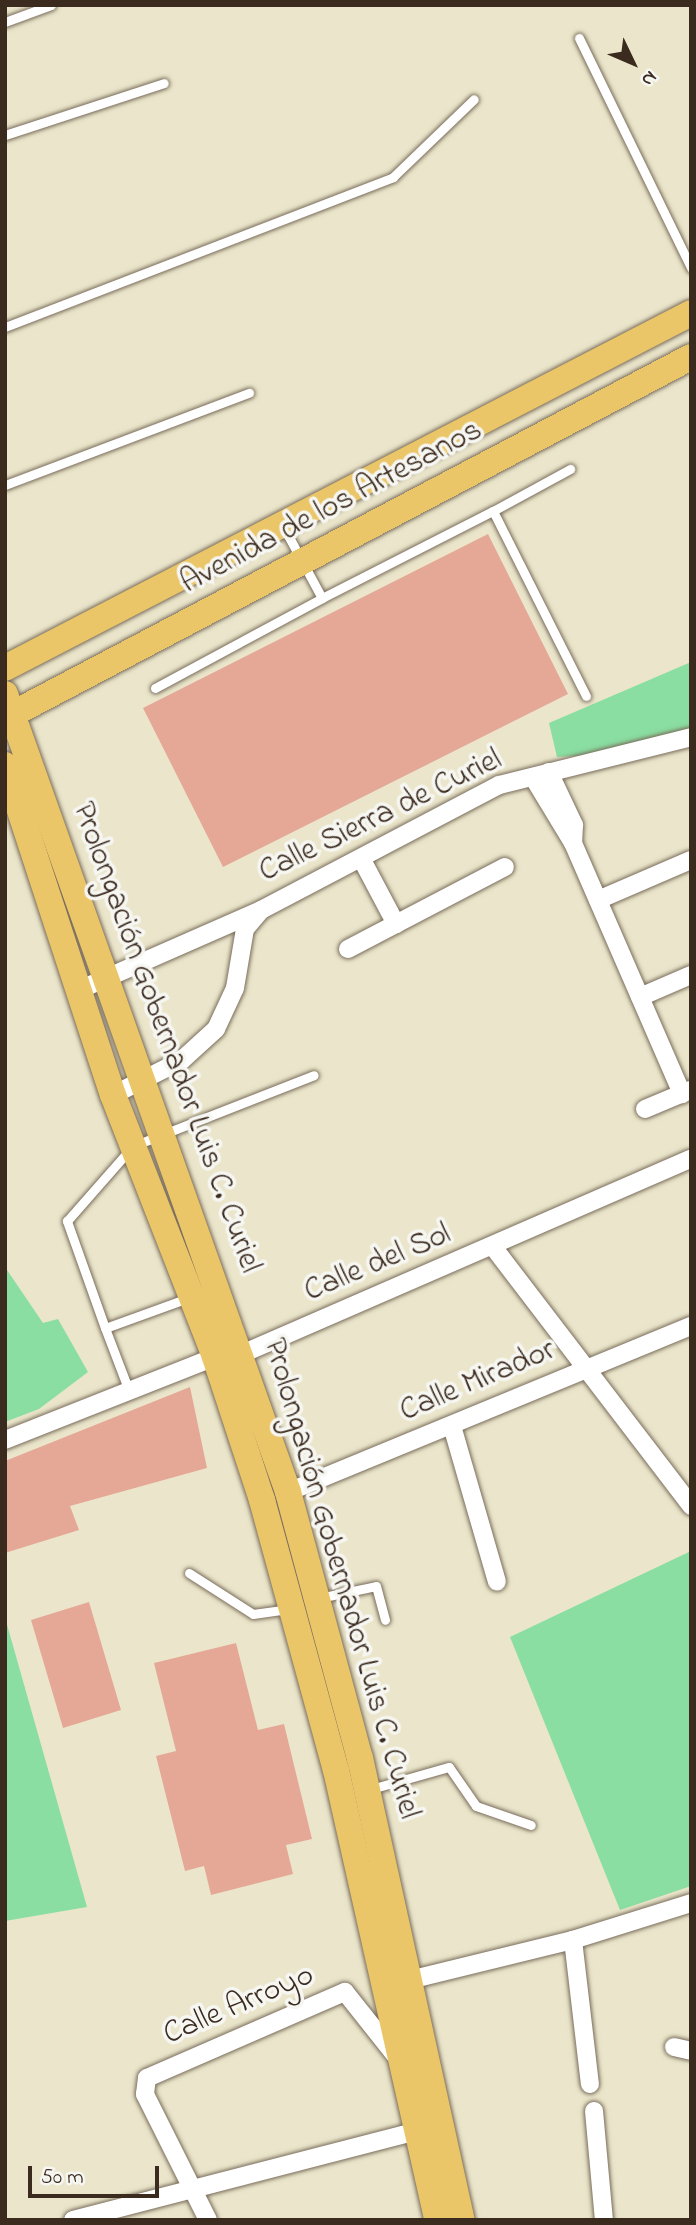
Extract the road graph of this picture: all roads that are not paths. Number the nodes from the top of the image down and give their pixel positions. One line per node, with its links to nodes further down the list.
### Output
1 (51, 5): 2 (lane)
2 (5, 22)
3 (579, 37): 7 (lane)
4 (163, 83): 6 (lane)
5 (474, 99): 9 (lane)
6 (5, 135)
7 (691, 268)
8 (691, 313): 15 (main road, Avenida de los Artesanos)
9 (5, 327)
10 (691, 357): 16 (main road, Avenida de los Artesanos)
11 (249, 393): 13 (lane)
12 (570, 469): 14 (lane)
13 (5, 485)
14 (493, 511): 17 (lane); 20 (lane)
15 (282, 525): 16 (lane); 18 (main road, Avenida de los Artesanos)
16 (302, 561): 17 (lane); 21 (main road, Avenida de los Artesanos)
17 (322, 598): 19 (lane)
18 (5, 668)
19 (155, 688)
20 (586, 696)
21 (8, 709): 33 (main road, Prolongación Gobernador Luis C. Curiel)
22 (691, 737): 24 (street, Calle Sierra de Curiel)
23 (5, 765): 34 (main road, Prolongación Gobernador Luis C. Curiel)
24 (541, 775): 25 (street, Calle Sierra de Curiel); 28 (street)
25 (360, 858): 29 (street, Calle Sierra de Curiel); 30 (street)
26 (691, 860): 28 (street)
27 (505, 867): 30 (street)
28 (598, 900): 35 (street)
29 (261, 910): 33 (street, Calle Sierra de Curiel); 37 (street, Calle Sierra de Curiel)
30 (396, 924): 31 (street)
31 (348, 949)
32 (691, 975): 35 (street)
33 (107, 978): 34 (street, Calle Sierra de Curiel); 37 (main road, Prolongación Gobernador Luis C. Curiel)
34 (79, 990): 39 (main road, Prolongación Gobernador Luis C. Curiel)
35 (640, 997): 38 (street)
36 (314, 1075): 41 (lane)
37 (143, 1083): 39 (street, Calle Sierra de Curiel); 41 (main road, Prolongación Gobernador Luis C. Curiel)
38 (686, 1092): 40 (street)
39 (113, 1095): 42 (main road, Prolongación Gobernador Luis C. Curiel)
40 (645, 1109)
41 (163, 1135): 42 (lane); 45 (main road, Prolongación Gobernador Luis C. Curiel)
42 (133, 1146): 46 (main road, Prolongación Gobernador Luis C. Curiel); 48 (lane)
43 (691, 1159): 44 (street, Calle del Sol)
44 (494, 1248): 49 (street, Calle del Sol); 51 (street)
45 (219, 1285): 46 (lane); 49 (main road, Prolongación Gobernador Luis C. Curiel)
46 (192, 1296): 48 (lane); 50 (main road, Prolongación Gobernador Luis C. Curiel)
47 (691, 1326): 51 (street, Calle Mirador)
48 (105, 1328): 52 (lane)
49 (244, 1353): 50 (street, Calle del Sol); 55 (main road, Prolongación Gobernador Luis C. Curiel)
50 (215, 1357): 52 (street, Calle del Sol); 60 (main road, Prolongación Gobernador Luis C. Curiel)
51 (584, 1369): 53 (street, Calle Mirador); 56 (street)
52 (129, 1391): 54 (street, Calle del Sol)
53 (452, 1426): 55 (street, Calle Mirador); 58 (street)
54 (5, 1440)
55 (288, 1492): 59 (main road, Prolongación Gobernador Luis C. Curiel)
56 (691, 1506)
57 (189, 1573): 60 (lane)
58 (496, 1582)
59 (317, 1599): 60 (lane); 61 (lane); 62 (main road, Prolongación Gobernador Luis C. Curiel)
60 (292, 1608): 67 (main road, Prolongación Gobernador Luis C. Curiel)
61 (385, 1620)
62 (367, 1790): 63 (lane); 66 (main road, Prolongación Gobernador Luis C. Curiel)
63 (531, 1825)
64 (691, 1903): 65 (street)
65 (573, 1940): 66 (street); 68 (street)
66 (409, 1980): 70 (main road, Prolongación Gobernador Luis C. Curiel)
67 (403, 2064): 70 (main road, Prolongación Gobernador Luis C. Curiel); 71 (street, Calle Arroyo)
68 (590, 2084)
69 (594, 2111): 76 (street)
70 (428, 2128): 71 (street); 74 (main road, Prolongación Gobernador Luis C. Curiel); 75 (main road, Prolongación Gobernador Luis C. Curiel)
71 (192, 2189): 72 (street); 73 (street)
72 (73, 2220)
73 (208, 2220)
74 (437, 2220)
75 (461, 2220)
76 (604, 2220)

